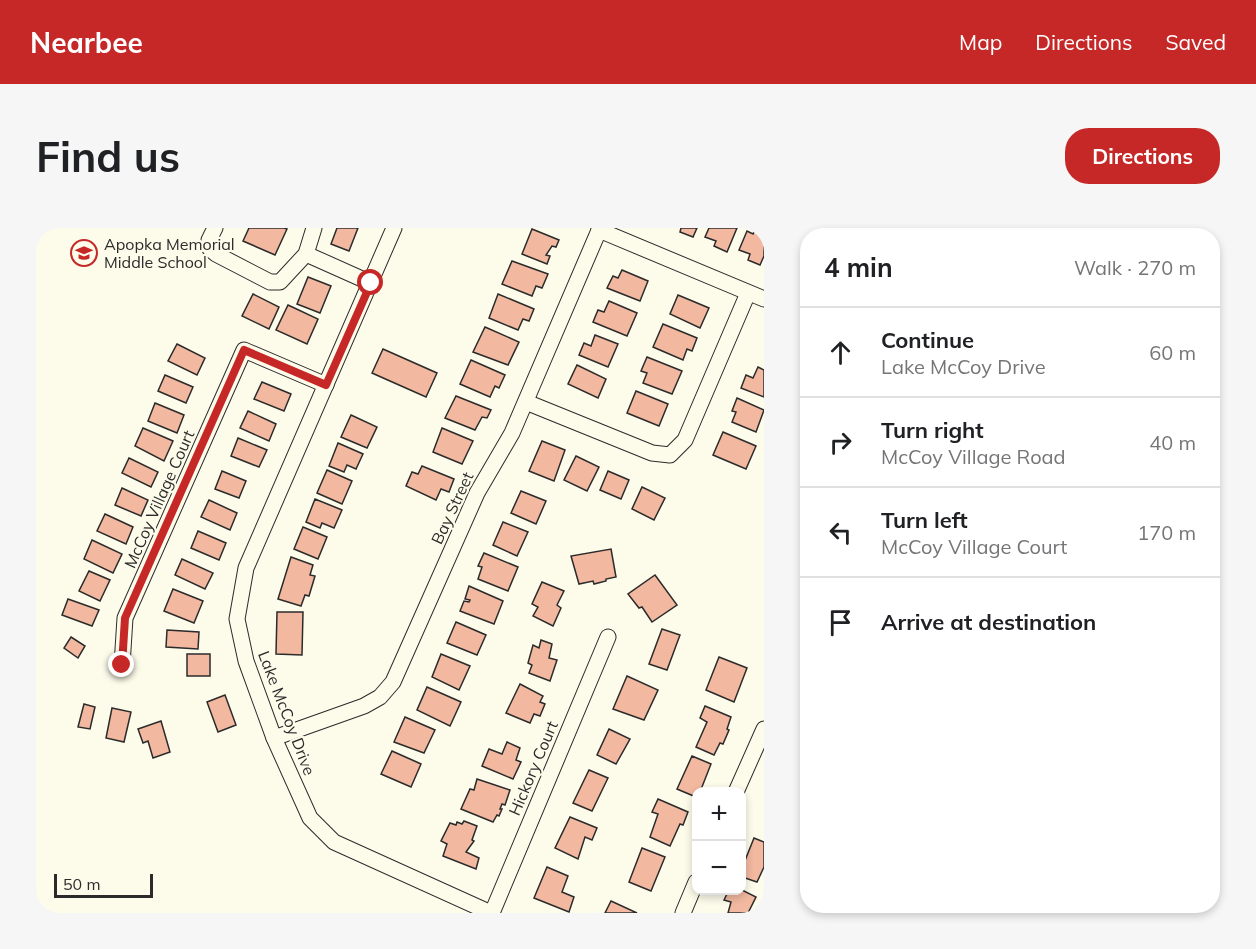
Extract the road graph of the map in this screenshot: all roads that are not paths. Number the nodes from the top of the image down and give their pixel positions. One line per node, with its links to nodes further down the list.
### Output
1 (214, 228): 5 (street)
2 (314, 228): 5 (street)
3 (394, 228): 6 (street, Lake McCoy Drive)
4 (600, 229): 7 (street); 10 (street, Bay Street)
5 (306, 254): 6 (street)
6 (371, 283): 9 (street, Lake McCoy Drive)
7 (748, 293): 8 (street); 10 (street)
8 (764, 299)
9 (326, 385): 12 (street, McCoy Village Court); 14 (street, Lake McCoy Drive)
10 (526, 402): 14 (street, Bay Street)
11 (608, 637): 17 (street, Hickory Court)
12 (122, 665)
13 (764, 729): 15 (street)
14 (274, 738): 17 (street, Lake McCoy Drive)
15 (738, 787)
16 (692, 892): 18 (street)
17 (491, 913)
18 (683, 913)

